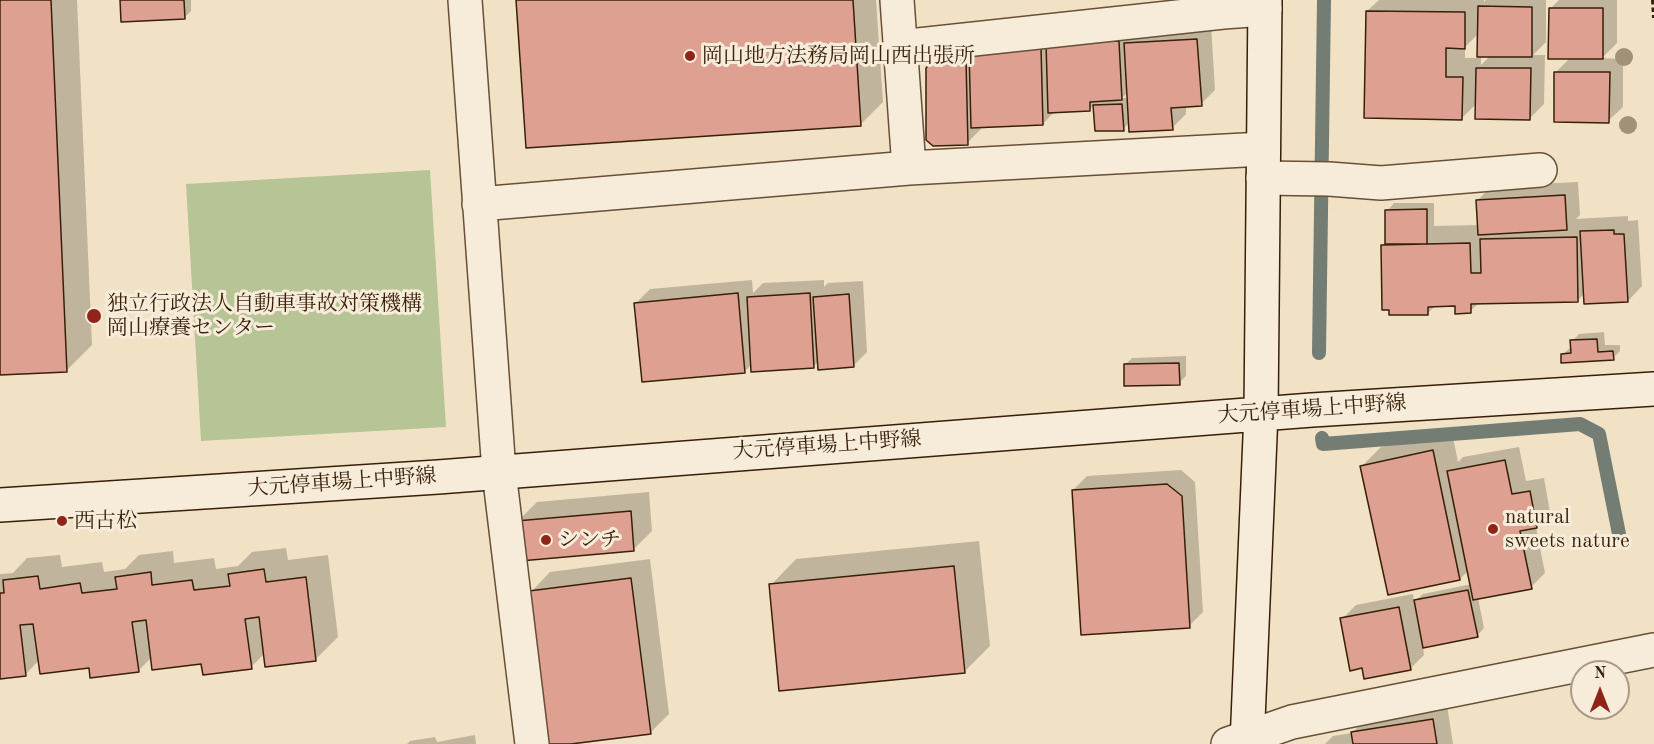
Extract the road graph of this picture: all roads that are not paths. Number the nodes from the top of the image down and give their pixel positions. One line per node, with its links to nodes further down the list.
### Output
1 (465, 0): 8 (street)
2 (897, 0): 4 (street)
3 (1265, 5): 4 (street); 5 (street)
4 (900, 47): 6 (street)
5 (1263, 164): 6 (street); 7 (street); 10 (street)
6 (909, 168): 8 (street)
7 (1540, 170)
8 (479, 204): 11 (street)
9 (1654, 389): 10 (street, 大元停車場上中野線)
10 (1261, 413): 11 (street, 大元停車場上中野線); 14 (street)
11 (499, 472): 12 (street, 大元停車場上中野線); 15 (street)
12 (0, 505)
13 (1654, 650): 14 (street)
14 (1241, 742)
15 (532, 744)

